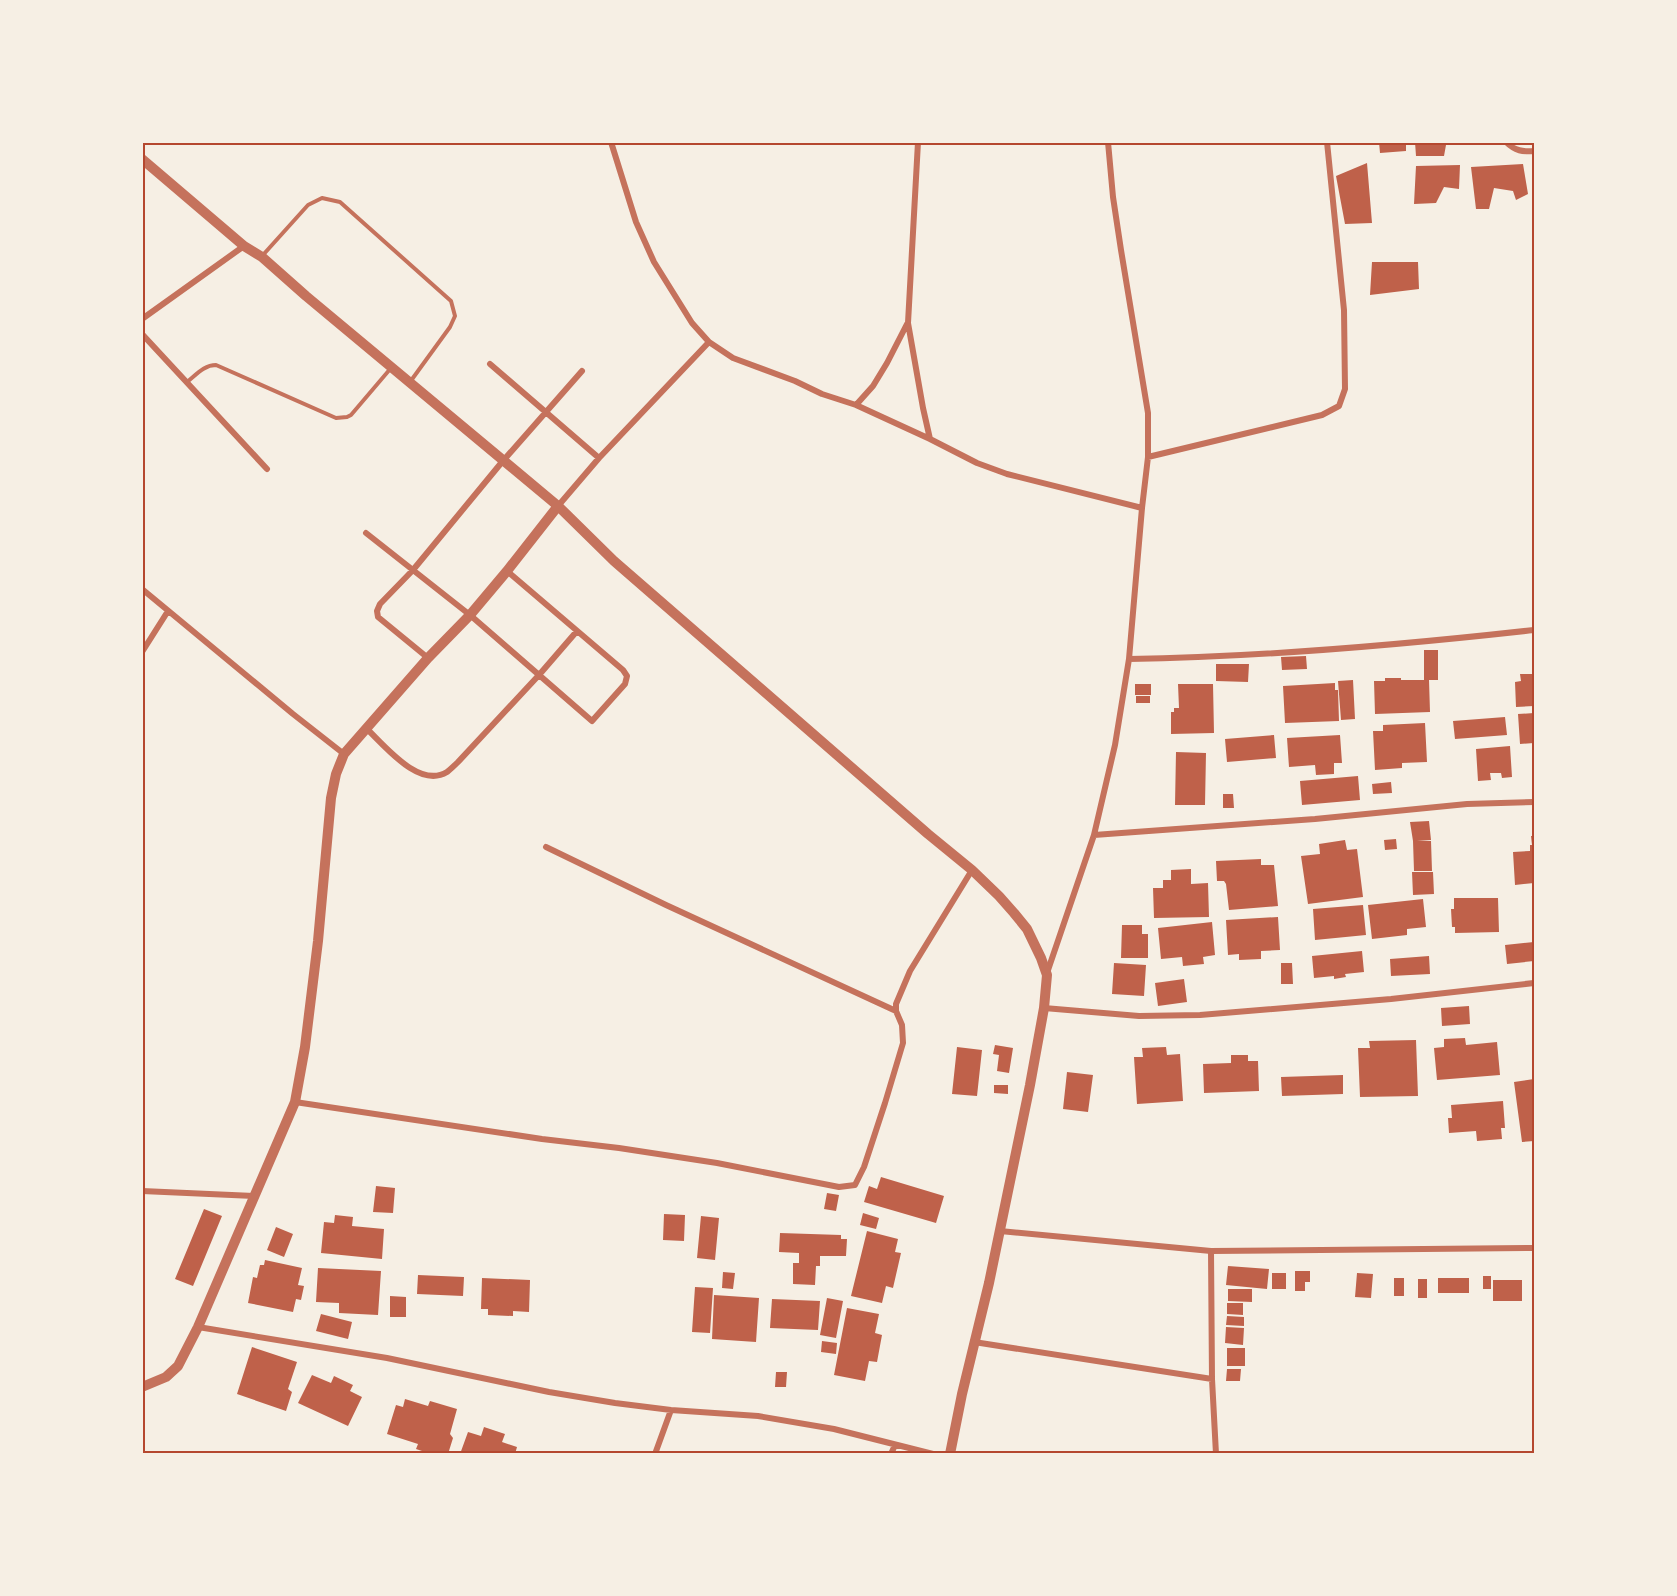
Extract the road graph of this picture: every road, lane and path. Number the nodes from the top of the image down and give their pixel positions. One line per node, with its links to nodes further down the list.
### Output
1 (611, 142): 13 (street)
2 (918, 142): 11 (street)
3 (1108, 142): 22 (street)
4 (1328, 142): 22 (street)
5 (1506, 142): 6 (street)
6 (1534, 151)
7 (142, 159): 8 (street)
8 (244, 246): 9 (street); 10 (street)
9 (261, 257): 15 (street); 18 (lane)
10 (142, 320)
11 (908, 323): 19 (street); 21 (street)
12 (142, 334): 17 (street)
13 (710, 342): 19 (street); 23 (street)
14 (490, 364): 20 (street)
15 (391, 368): 17 (lane); 18 (street)
16 (582, 371): 20 (street)
17 (187, 382): 25 (street)
18 (410, 383): 24 (street)
19 (856, 405): 21 (street)
20 (546, 412): 23 (street); 24 (street)
21 (930, 439): 27 (street)
22 (1148, 457): 27 (street)
23 (599, 458): 26 (street)
24 (502, 462): 26 (street); 29 (street)
25 (267, 469)
26 (558, 506): 30 (street); 45 (street)
27 (1142, 508): 38 (street)
28 (366, 533): 29 (street)
29 (413, 570): 33 (street); 37 (street)
30 (507, 571): 33 (street); 35 (street)
31 (142, 589): 32 (street)
32 (168, 611): 36 (street); 41 (street)
33 (470, 615): 37 (street); 39 (street)
34 (1534, 630): 38 (street)
35 (577, 631): 39 (street); 39 (street)
36 (142, 652)
37 (428, 658): 40 (street)
38 (1129, 659): 43 (street)
39 (539, 675): 40 (street)
40 (366, 728): 41 (street)
41 (344, 754): 50 (street)
42 (1534, 802): 43 (street)
43 (1094, 835): 46 (street)
44 (546, 847): 49 (street)
45 (972, 870): 46 (street); 49 (street)
46 (1047, 975): 48 (street)
47 (1534, 983): 48 (street)
48 (1044, 1008): 53 (street)
49 (896, 1011): 50 (street)
50 (295, 1102): 52 (street)
51 (142, 1191): 52 (street)
52 (254, 1197): 56 (street)
53 (1000, 1231): 55 (street); 57 (street)
54 (1534, 1248): 55 (street)
55 (1211, 1251): 58 (street)
56 (198, 1327): 59 (street); 60 (street)
57 (974, 1342): 58 (street); 65 (street)
58 (1212, 1379): 66 (street)
59 (142, 1387)
60 (671, 1410): 61 (street); 62 (street)
61 (895, 1445): 63 (street); 64 (street)
62 (655, 1454)
63 (891, 1454)
64 (933, 1454)
65 (950, 1454)
66 (1216, 1454)

